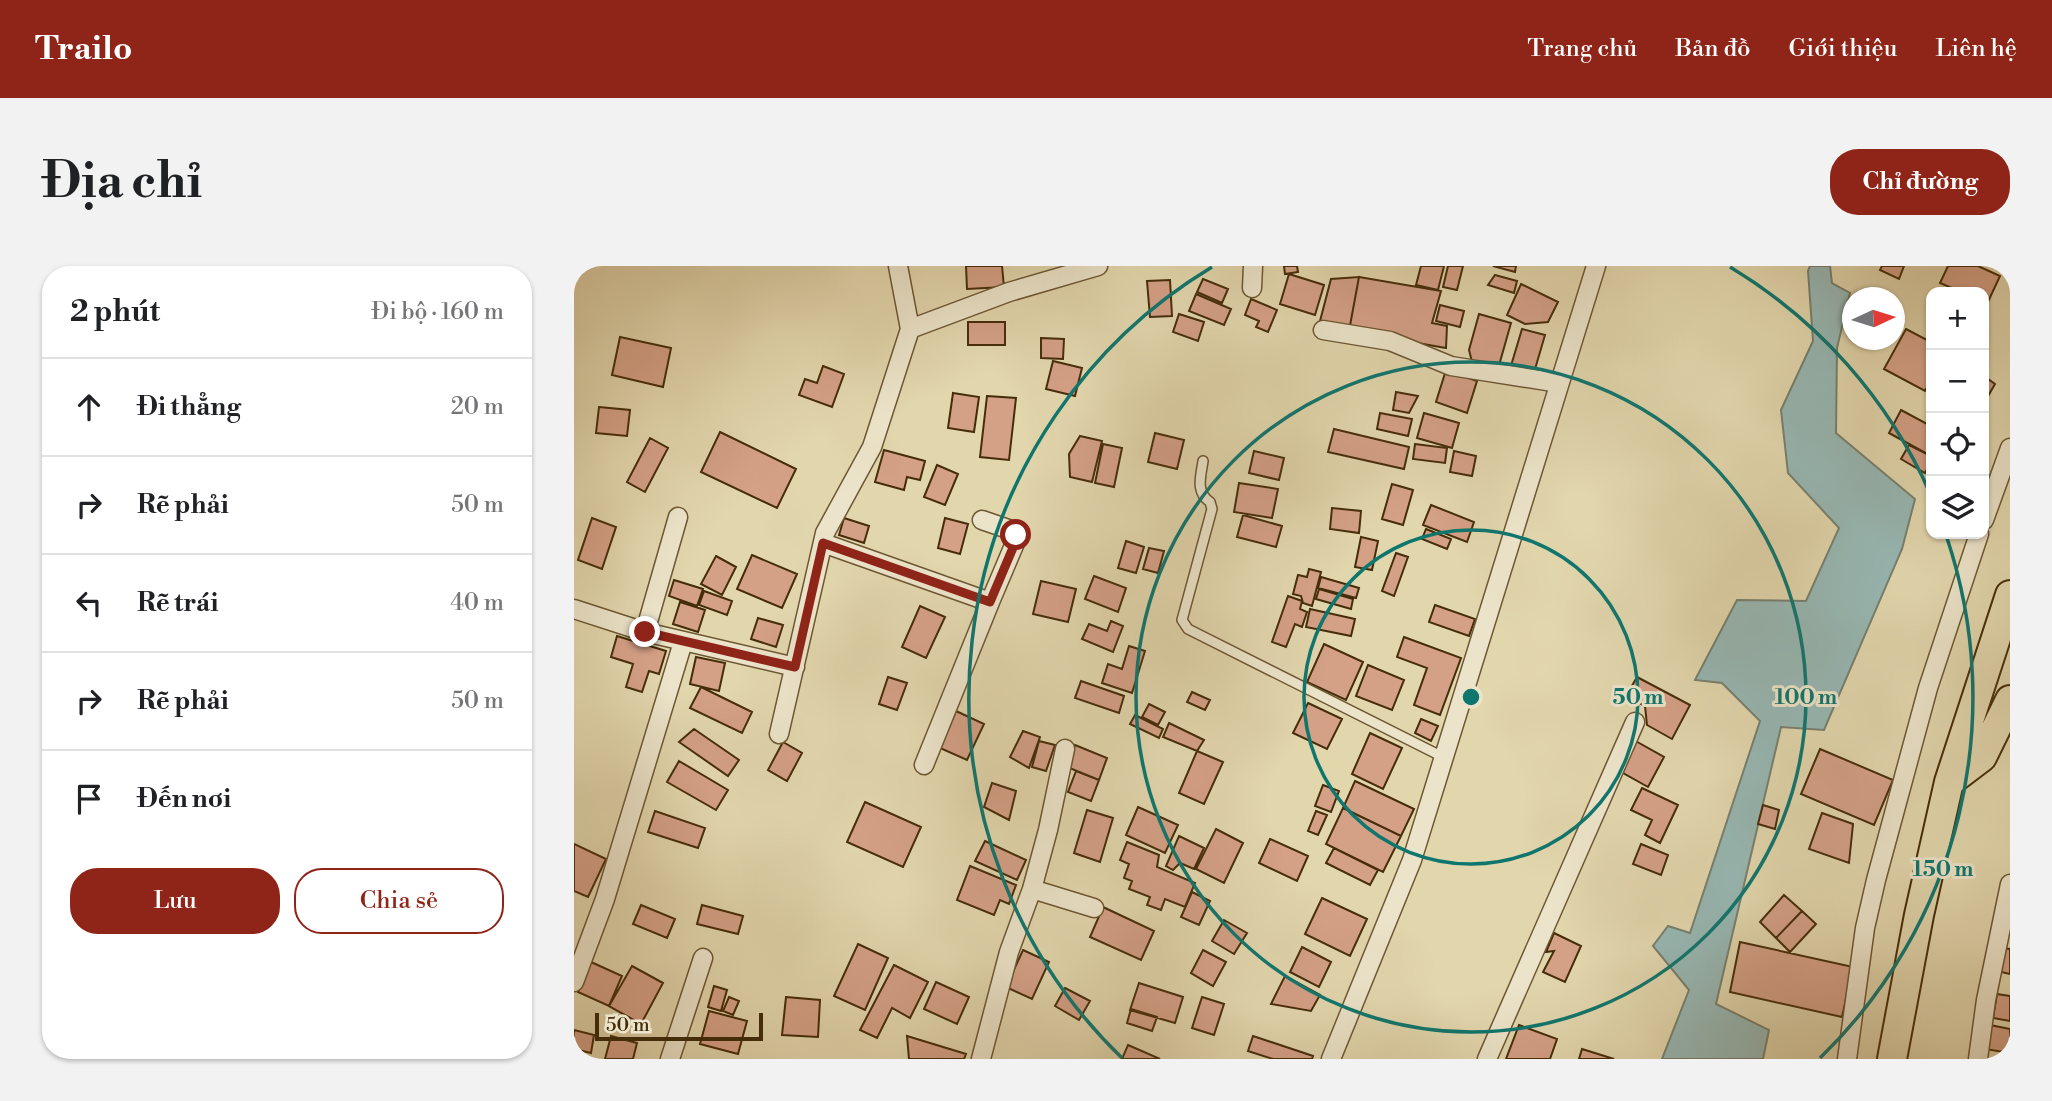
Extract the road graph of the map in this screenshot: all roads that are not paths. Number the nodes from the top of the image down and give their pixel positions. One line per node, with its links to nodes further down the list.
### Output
1 (898, 266): 6 (street)
2 (1098, 266): 6 (street)
3 (1254, 266): 5 (street)
4 (1596, 266): 8 (street)
5 (1252, 288)
6 (910, 329): 15 (street)
7 (1323, 330): 8 (street)
8 (1559, 383): 26 (street)
9 (2010, 448): 11 (street)
10 (1203, 461): 26 (lane)
11 (1989, 506)
12 (677, 517): 19 (street)
13 (982, 520): 17 (street)
14 (1977, 539): 39 (street)
15 (823, 543): 17 (street); 21 (street)
16 (2010, 595): 28 (main road)
17 (990, 602): 27 (street)
18 (574, 609): 19 (street)
19 (645, 632): 20 (street)
20 (682, 642): 21 (street); 32 (street)
21 (795, 667): 24 (street)
22 (2010, 699): 28 (main road)
23 (1635, 722): 38 (street)
24 (779, 734)
25 (1065, 749): 30 (street)
26 (1443, 757): 37 (street)
27 (924, 765)
28 (1949, 782): 40 (main road)
29 (2010, 884): 41 (street)
30 (1032, 889): 31 (street); 36 (street)
31 (1094, 908)
32 (582, 939): 34 (street)
33 (703, 958): 35 (street)
34 (574, 982)
35 (670, 1059)
36 (981, 1059)
37 (1331, 1059)
38 (1488, 1059)
39 (1847, 1059)
40 (1892, 1059)
41 (1978, 1059)

